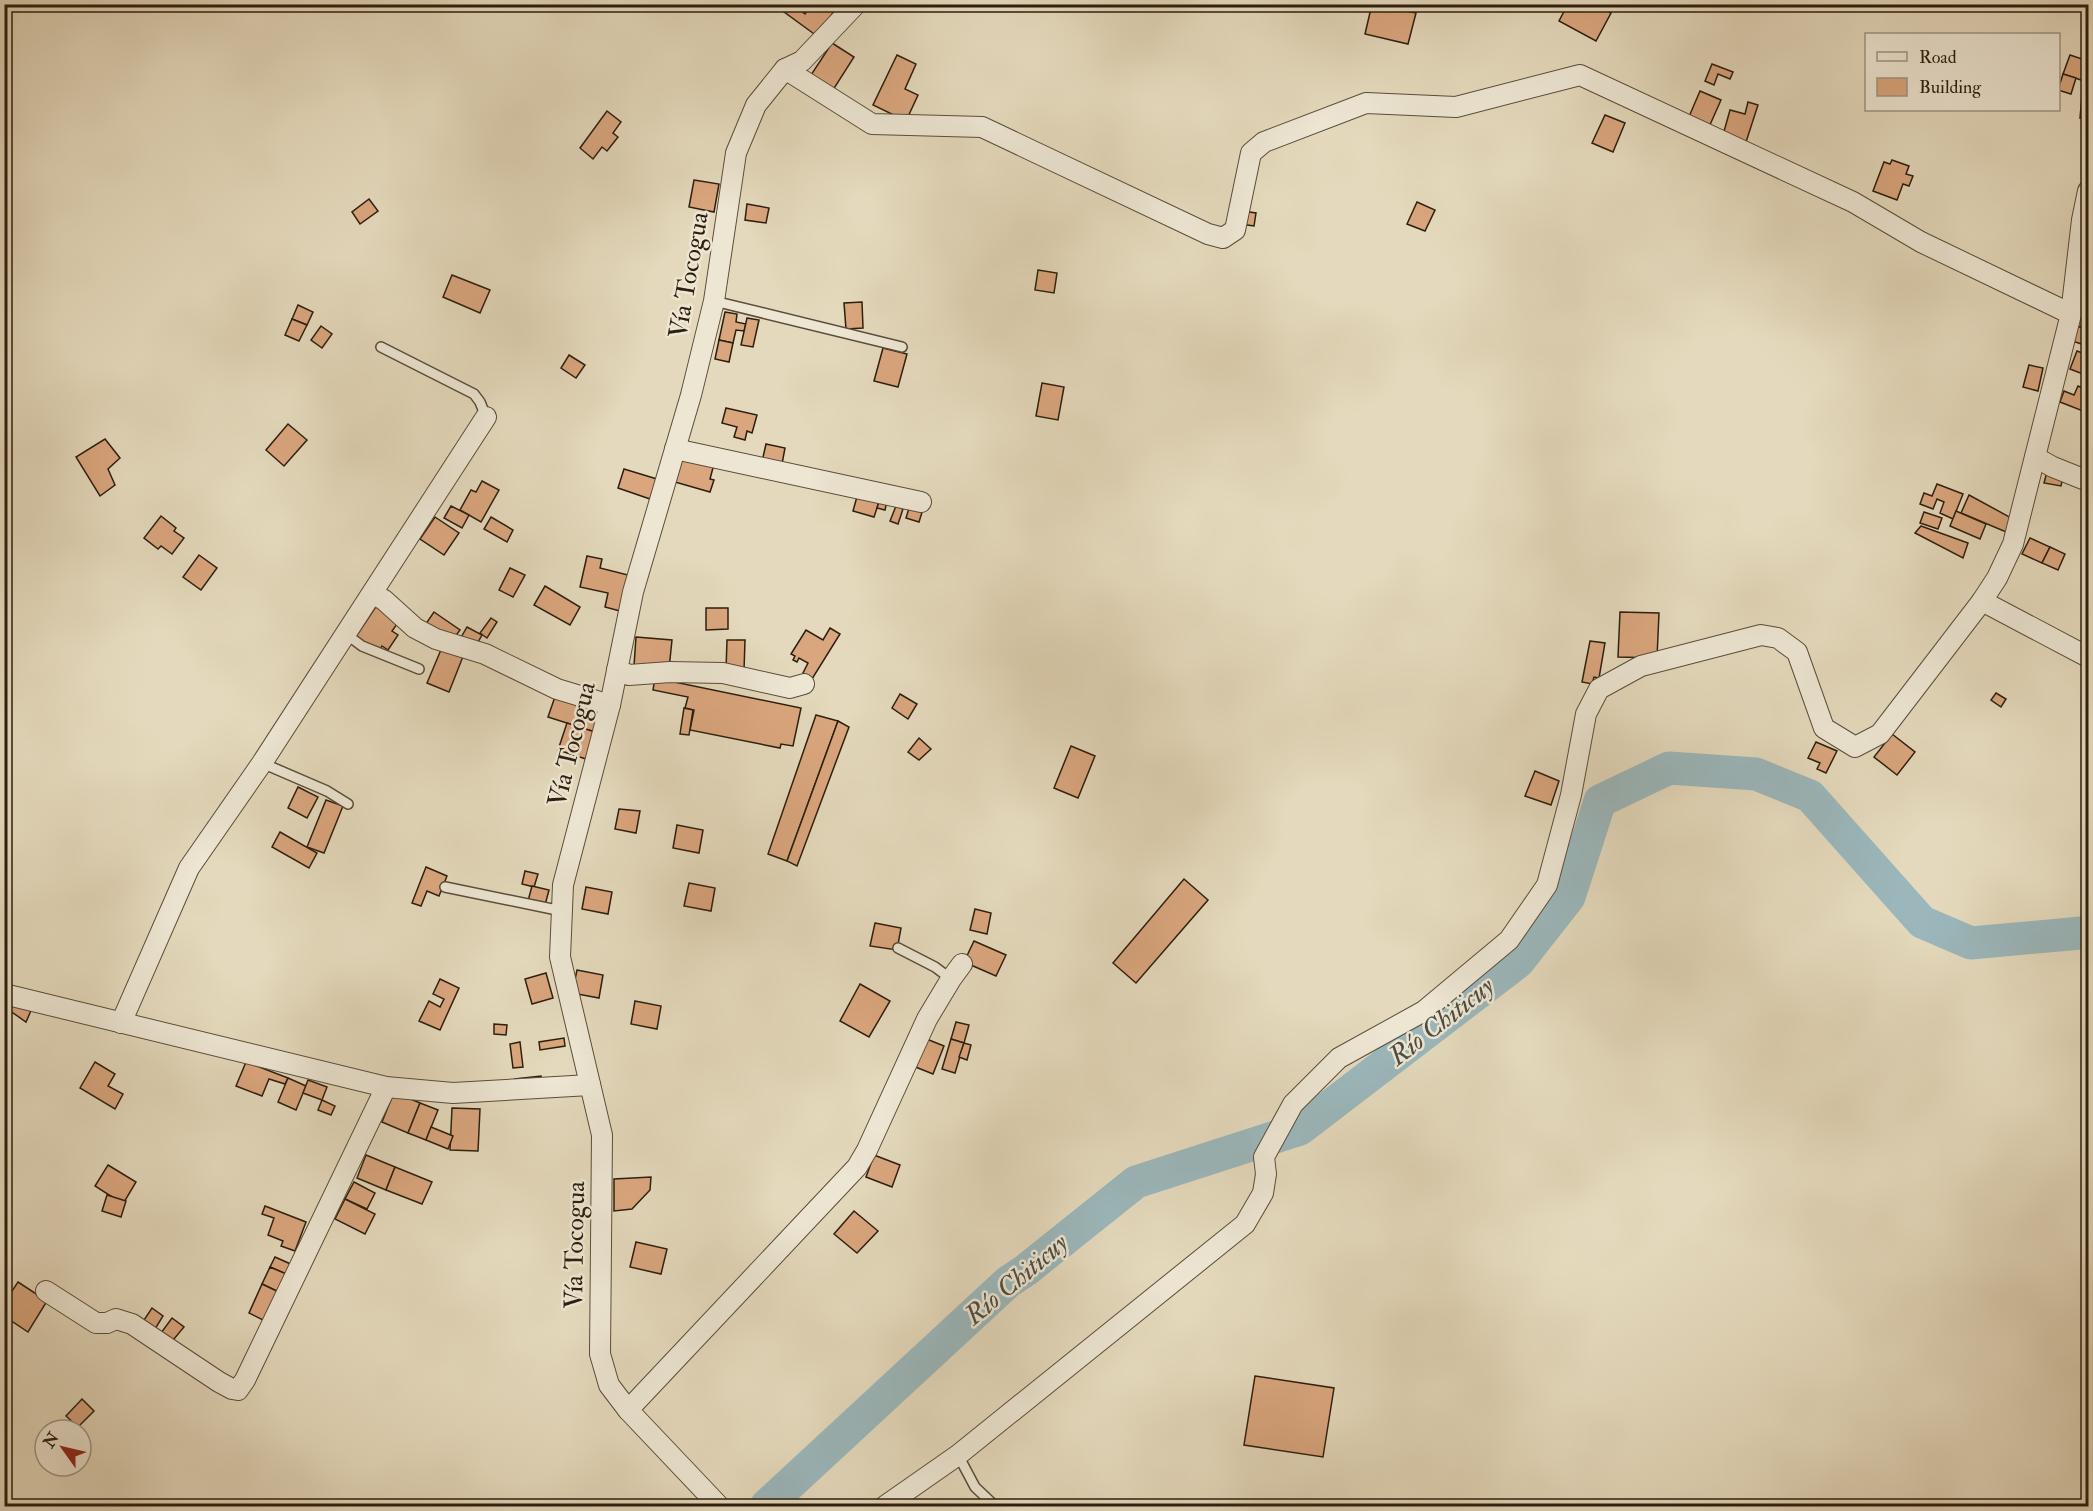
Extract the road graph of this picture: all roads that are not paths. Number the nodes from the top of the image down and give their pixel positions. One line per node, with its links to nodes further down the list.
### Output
1 (856, 4): 2 (street, Vía Tocogua)
2 (785, 69): 4 (street, Vía Tocogua); 5 (street)
3 (2088, 191): 5 (street)
4 (714, 302): 7 (lane); 9 (street, Vía Tocogua)
5 (2071, 314): 10 (street)
6 (381, 346): 8 (lane)
7 (902, 347)
8 (486, 417): 13 (street)
9 (675, 448): 12 (street); 18 (street, Vía Tocogua)
10 (2035, 457): 11 (street); 14 (street)
11 (2088, 481)
12 (921, 502)
13 (373, 594): 15 (street); 20 (street)
14 (1982, 601): 16 (street); 33 (street)
15 (346, 634): 17 (lane); 21 (street)
16 (2088, 657)
17 (419, 669)
18 (617, 670): 19 (street); 20 (street, Vía Tocogua)
19 (804, 684)
20 (610, 705): 24 (street, Vía Tocogua)
21 (262, 764): 22 (lane); 28 (street)
22 (348, 804)
23 (445, 887): 24 (lane)
24 (562, 911): 29 (street, Vía Tocogua)
25 (898, 948): 26 (lane)
26 (956, 971): 32 (street)
27 (4, 994): 28 (street)
28 (121, 1023): 30 (street)
29 (590, 1085): 30 (street); 32 (street, Vía Tocogua)
30 (386, 1087): 31 (street)
31 (46, 1291)
32 (628, 1410): 34 (street, Vía Tocogua)
33 (958, 1455): 35 (street); 36 (lane)
34 (719, 1506)
35 (885, 1506)
36 (994, 1506)

